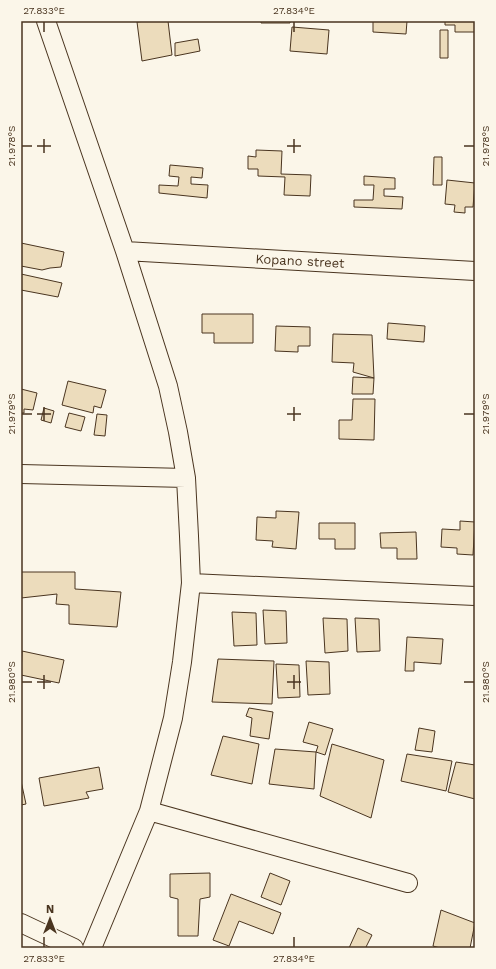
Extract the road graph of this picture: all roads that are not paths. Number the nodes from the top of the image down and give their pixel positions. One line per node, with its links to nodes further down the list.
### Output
1 (46, 21): 2 (street)
2 (125, 251): 3 (street, Kopano street); 5 (street)
3 (475, 271)
4 (21, 474): 5 (street)
5 (186, 478): 6 (street)
6 (191, 583): 7 (street); 8 (street)
7 (475, 596)
8 (149, 811): 9 (street); 12 (street)
9 (408, 882)
10 (21, 923): 11 (street)
11 (74, 948)
12 (92, 948)

